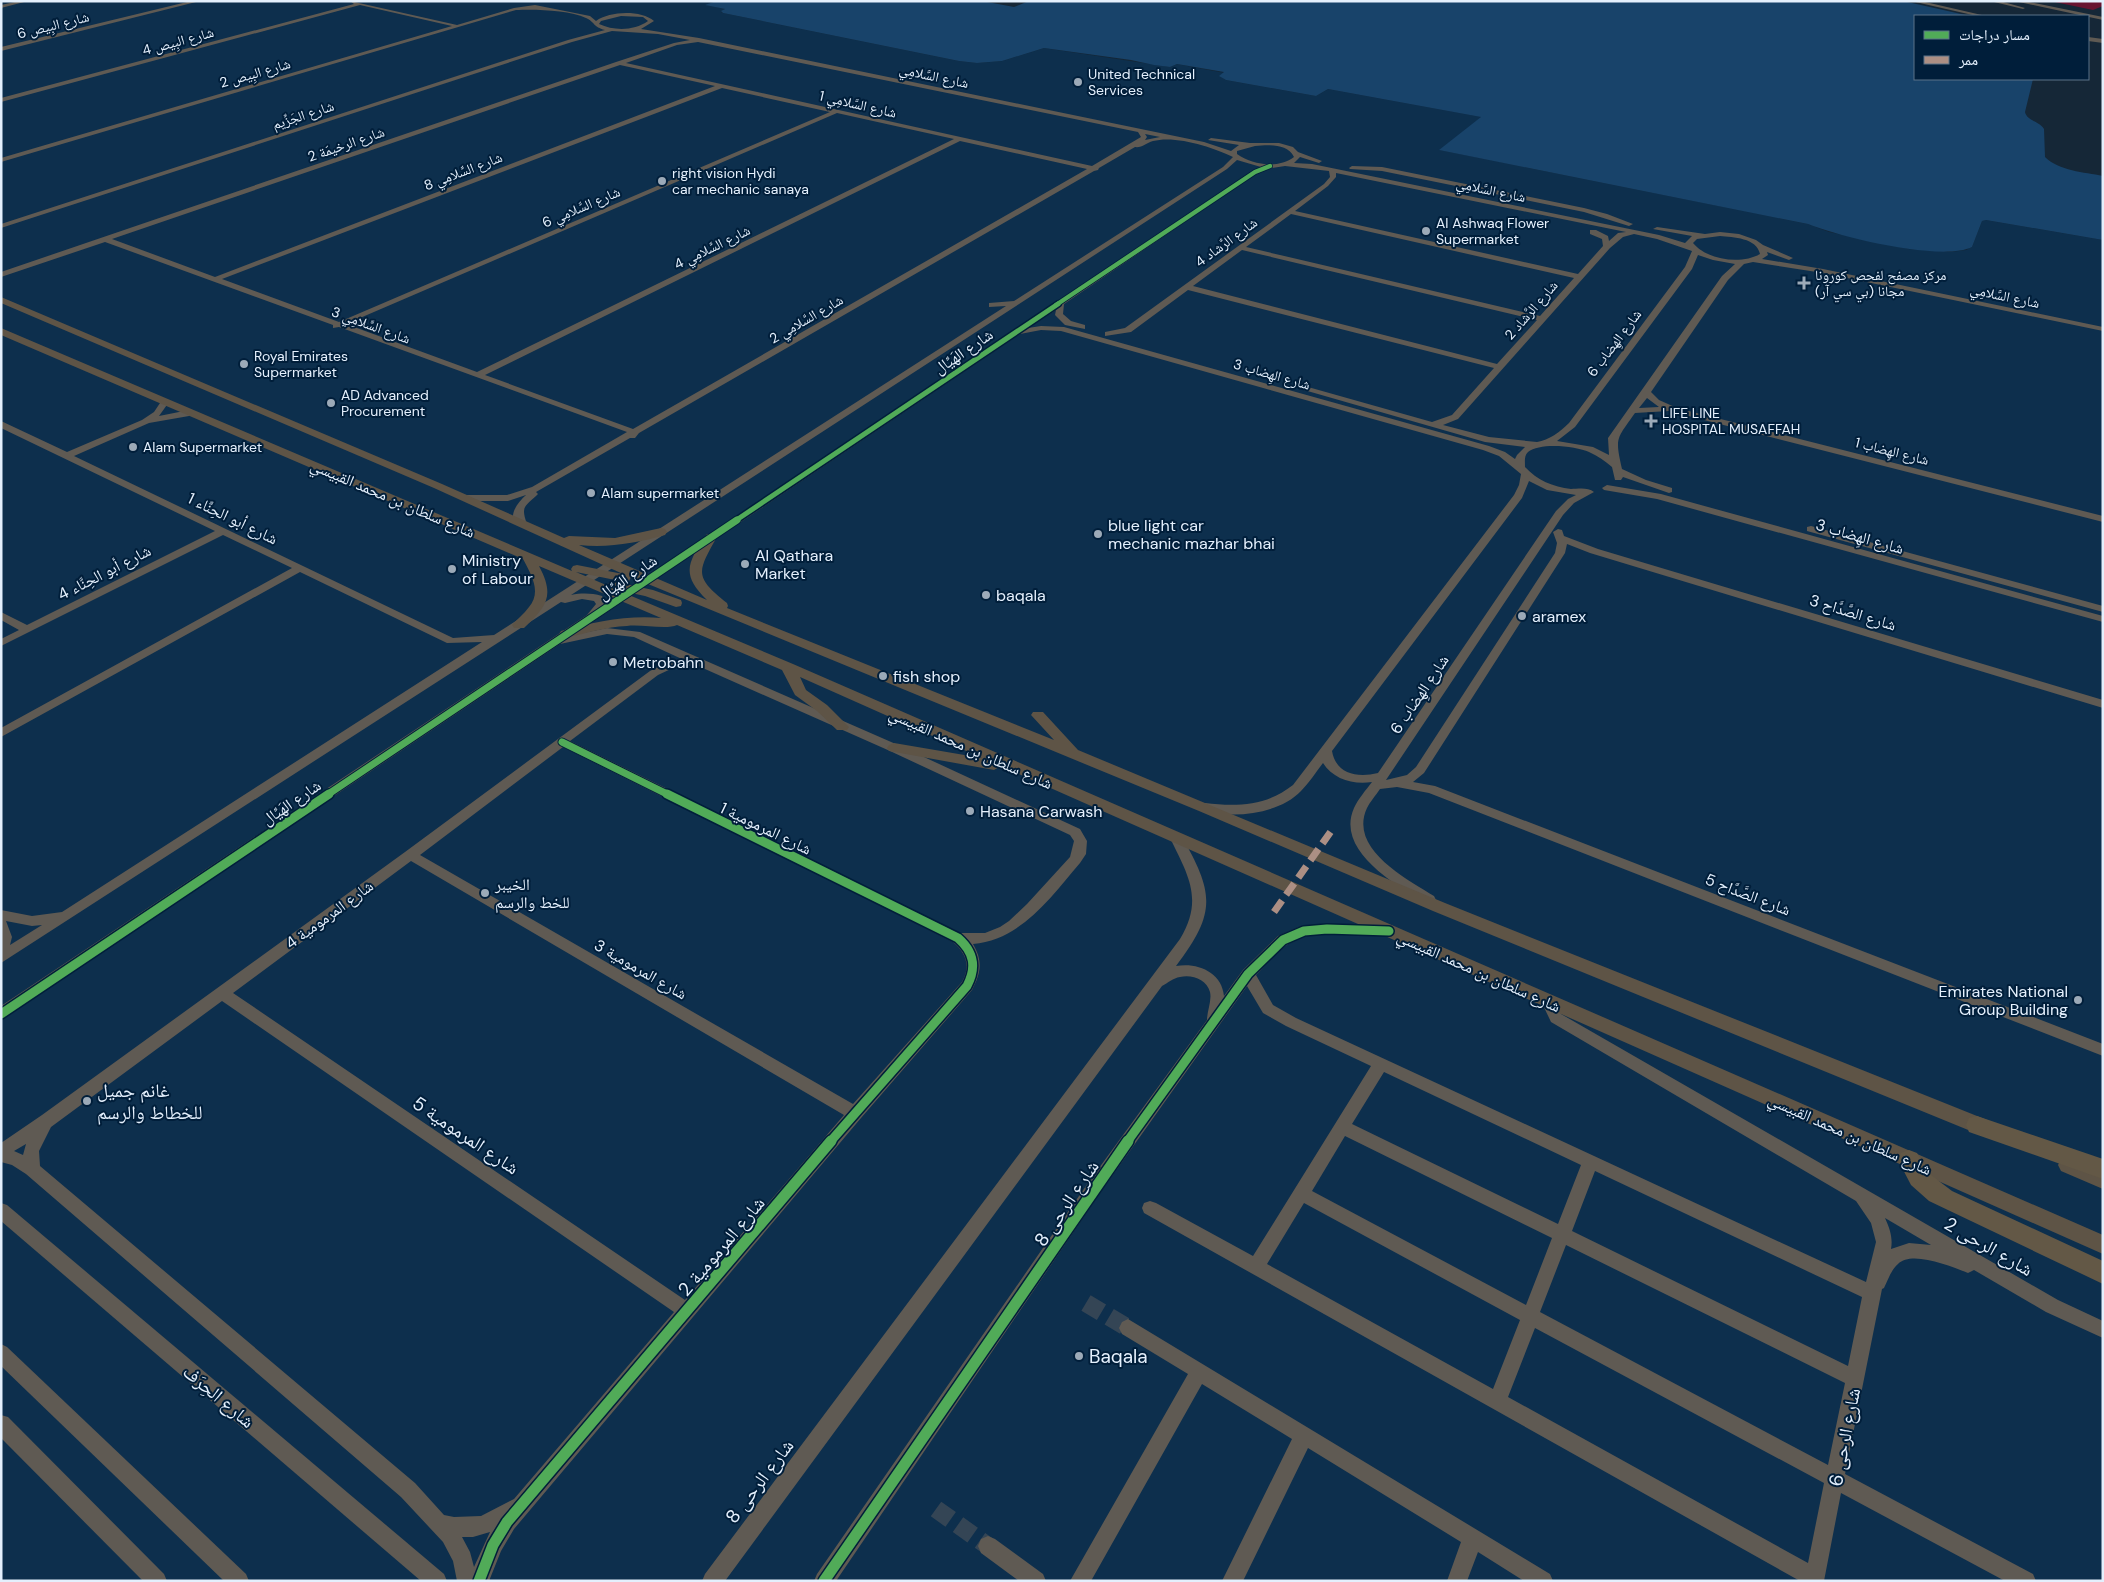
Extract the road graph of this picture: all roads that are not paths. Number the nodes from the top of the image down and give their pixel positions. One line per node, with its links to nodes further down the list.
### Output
1 (26, 1): 12 (street)
2 (198, 1): 32 (street, شارع البِيص 6)
3 (347, 1): 11 (street)
4 (494, 1): 5 (street)
5 (513, 1): 10 (street)
6 (536, 1): 15 (street)
7 (1913, 1): 16 (street)
8 (1992, 1): 17 (street)
9 (2016, 1): 18 (street)
10 (523, 3): 13 (street); 14 (street, شارع البِيص 2)
11 (360, 4): 25 (street); 35 (street, شارع البِيص 4)
12 (1, 7)
13 (542, 7): 14 (street, شارع البِيص 2); 23 (street)
14 (516, 9): 25 (street, شارع البِيص 2)
15 (621, 15): 21 (street, شارع السَّلامِي); 23 (street, شارع الجَزِّيم)
16 (1978, 15)
17 (2059, 15)
18 (2084, 15)
19 (2089, 16): 20 (street)
20 (2103, 19)
21 (651, 21): 26 (street); 43 (street, شارع السَّلامِي)
22 (2089, 21): 24 (street)
23 (596, 24): 27 (street); 54 (street, شارع الجَزِّيم)
24 (2103, 24)
25 (459, 26): 46 (street, شارع البِيص 2)
26 (628, 29): 27 (street); 28 (street, شارع السَّلامِي)
27 (614, 30): 36 (street, شارع الجَزِّيم)
28 (680, 36): 30 (street, شارع السَّلامِي); 33 (street, شارع الرخيمَة 2)
29 (2089, 39): 31 (street)
30 (699, 40): 33 (street, شارع الرخيمَة 2); 40 (street, شارع السَّلامِي)
31 (2103, 41)
32 (1, 49)
33 (619, 63): 34 (street, شارع السَّلامِي 1); 39 (street, شارع الرخيمَة 2)
34 (722, 86): 38 (street, شارع السَّلامِي 1); 71 (street, شارع السَّلامِي 8)
35 (1, 100)
36 (376, 104): 37 (street); 56 (street, شارع الجَزِّيم)
37 (396, 104)
38 (835, 111): 42 (street, شارع السَّلامِي 1); 81 (street, شارع السَّلامِي 6)
39 (450, 121): 60 (street, شارع الرخيمَة 2); 60 (street, شارع الرخيمَة 2)
40 (1141, 132): 41 (street, شارع السَّلامِي); 49 (street, شارع السَّلامِي 2)
41 (1171, 138): 45 (street, شارع السَّلامِي); 49 (street, شارع السَّلامِي 2)
42 (960, 139): 49 (street, شارع السَّلامِي 1); 91 (street, شارع السَّلامِي 4)
43 (1248, 144): 44 (street, شارع السَّلامِي); 45 (street, شارع الهَيَّال)
44 (1297, 154): 47 (street); 58 (street, شارع السَّلامِي)
45 (1235, 156): 48 (street, شارع السَّلامِي); 68 (street, شارع الهَيَّال)
46 (1, 160)
47 (1284, 164): 48 (street, شارع السَّلامِي); 50 (street, شارع السَّلامِي)
48 (1270, 166): 75 (street, شارع الهَيَّال)
49 (1095, 169): 102 (street, شارع السَّلامِي 2); 102 (street, شارع السَّلامِي 2)
50 (1333, 173): 52 (street, شارع الرَّشاد 4); 55 (street); 57 (street, شارع السَّلامِي)
51 (1338, 182): 52 (street)
52 (1326, 185): 53 (street, شارع الرَّشاد 4)
53 (1290, 212): 63 (street, شارع الرَّشاد 4); 70 (street)
54 (1, 218)
55 (1549, 223)
56 (1, 226)
57 (1636, 232): 59 (street, شارع الرَّشاد 2); 64 (street, شارع السَّلامِي)
58 (1702, 234): 62 (street, شارع السَّلامِي); 64 (street, شارع الهِضاب 6)
59 (1621, 235): 61 (street, شارع الرَّشاد 2); 61 (street)
60 (103, 240): 69 (street, شارع الرخيمَة 2); 71 (street, شارع السَّلامِي 3)
61 (1607, 246): 70 (street, شارع الرَّشاد 2)
62 (1762, 247): 66 (street); 79 (street, شارع السَّلامِي)
63 (1241, 248): 72 (street, شارع الرَّشاد 4); 78 (street)
64 (1694, 249): 67 (street, شارع السَّلامِي); 103 (street, شارع الهِضاب 6)
65 (1067, 257): 68 (street)
66 (1754, 260): 67 (street, شارع السَّلامِي); 83 (street, شارع السَّلامِي)
67 (1742, 261): 92 (street)
68 (1072, 267): 74 (street, شارع الهَيَّال)
69 (1, 274)
70 (1579, 277): 78 (street, شارع الرَّشاد 2)
71 (213, 280): 81 (street, شارع السَّلامِي 3)
72 (1188, 287): 85 (street, شارع الرَّشاد 4); 90 (street)
73 (1, 300): 80 (main road, شارع سلطان بن محمد القبيسي)
74 (1015, 303): 76 (street); 115 (street, شارع الهَيَّال)
75 (1060, 303): 82 (street, شارع الهِضاب 3); 87 (street, شارع الهَيَّال)
76 (992, 305)
77 (1, 309): 80 (main road)
78 (1542, 319): 90 (street, شارع الرَّشاد 2)
79 (2103, 323)
80 (61, 325): 109 (main road, شارع سلطان بن محمد القبيسي)
81 (338, 325): 91 (street, شارع السَّلامِي 3)
82 (1088, 329): 86 (street, شارع الهِضاب 3); 88 (street)
83 (2103, 329)
84 (1, 330): 93 (main road, شارع سلطان بن محمد القبيسي)
85 (1128, 330): 86 (street, شارع الرَّشاد 4); 89 (street)
86 (1108, 334): 89 (street, شارع الهِضاب 3)
87 (1012, 335): 88 (street, شارع الهِضاب 3); 117 (street, شارع الهَيَّال)
88 (1080, 335): 106 (street, شارع الهِضاب 3)
89 (1129, 340): 100 (street, شارع الهِضاب 3)
90 (1499, 367): 97 (street, شارع الرَّشاد 2)
91 (476, 376): 102 (street, شارع السَّلامِي 3)
92 (1646, 392): 94 (street, شارع الهِضاب 1); 95 (street)
93 (165, 402): 96 (main road, شارع سلطان بن محمد القبيسي); 98 (street)
94 (1674, 410): 95 (street, شارع الهِضاب 1); 111 (street, شارع الهِضاب 1)
95 (1631, 411): 105 (street)
96 (189, 413): 98 (street); 110 (main road, شارع سلطان بن محمد القبيسي)
97 (1455, 417): 100 (street); 101 (street)
98 (145, 422): 104 (street)
99 (1, 424): 104 (street, شارع أبو الحِنَّاء 1)
100 (1431, 424): 101 (street, شارع الهِضاب 3)
101 (1463, 432): 103 (street, شارع الهِضاب 3)
102 (634, 434): 109 (street, شارع السَّلامِي 2); 112 (street)
103 (1540, 445): 105 (street, شارع الهِضاب 3); 106 (street, شارع الهِضاب 6)
104 (66, 456): 114 (street, شارع أبو الحِنَّاء 1)
105 (1617, 468): 107 (street); 128 (street, شارع الهِضاب 3)
106 (1522, 470): 108 (street, شارع الهِضاب 3); 153 (street)
107 (1607, 488): 108 (street); 131 (street, شارع الهِضاب 3)
108 (1589, 492): 113 (street, شارع الهِضاب 6)
109 (466, 498): 112 (main road, شارع سلطان بن محمد القبيسي)
110 (420, 510): 121 (main road, شارع سلطان بن محمد القبيسي); 124 (main road)
111 (2103, 519)
112 (522, 524): 116 (main road, شارع سلطان بن محمد القبيسي)
113 (1552, 524): 118 (street); 157 (street, شارع الهِضاب 6)
114 (222, 531): 123 (street, شارع أبو الحِنَّاء 1); 135 (street, شارع أبو الحِنَّاء 4)
115 (661, 532): 116 (main road); 122 (street, شارع الهَيَّال)
116 (550, 537): 122 (main road, شارع سلطان بن محمد القبيسي)
117 (711, 537): 125 (street, شارع الهَيَّال); 130 (main road)
118 (1561, 538): 119 (street, شارع الصَّدَّاح 3); 120 (street)
119 (1594, 551): 120 (street, شارع الصَّدَّاح 3); 147 (street, شارع الصَّدَّاح 3)
120 (1560, 553): 155 (street)
121 (527, 555): 124 (main road, شارع سلطان بن محمد القبيسي); 134 (main road)
122 (612, 565): 124 (street, شارع الهَيَّال); 125 (main road, شارع سلطان بن محمد القبيسي)
123 (300, 568): 138 (street, شارع أبو الحِنَّاء 1); 150 (street)
124 (593, 577): 125 (main road); 126 (main road, شارع سلطان بن محمد القبيسي); 127 (street, شارع الهَيَّال)
125 (647, 580): 126 (street, شارع الهَيَّال); 130 (main road, شارع سلطان بن محمد القبيسي)
126 (628, 592): 132 (street, شارع الهَيَّال); 133 (main road, شارع سلطان بن محمد القبيسي); 146 (main road)
127 (551, 605): 132 (street); 134 (street, شارع الهَيَّال)
128 (2103, 609)
129 (1, 615): 135 (street)
130 (732, 615): 146 (main road, شارع سلطان بن محمد القبيسي)
131 (2103, 619)
132 (587, 620): 136 (street, شارع الهَيَّال)
133 (688, 624): 136 (main road); 143 (main road, شارع سلطان بن محمد القبيسي)
134 (519, 625): 137 (street, شارع الهَيَّال)
135 (26, 630): 139 (street, شارع أبو الحِنَّاء 4)
136 (566, 634): 140 (street, شارع الهَيَّال)
137 (498, 638): 138 (street, شارع أبو الحِنَّاء 1); 144 (street, شارع الهَيَّال)
138 (451, 641): 144 (street)
139 (1, 642)
140 (553, 643): 141 (street); 174 (street, شارع الهَيَّال)
141 (661, 644): 142 (street); 145 (street, شارع المرمومية 4)
142 (698, 661): 145 (street, شارع المرمومية 4); 149 (street)
143 (788, 667): 149 (main road); 156 (main road, شارع سلطان بن محمد القبيسي)
144 (451, 668): 165 (street, شارع الهَيَّال)
145 (654, 673): 151 (street, شارع المرمومية 4)
146 (941, 701): 154 (main road, شارع سلطان بن محمد القبيسي)
147 (2103, 704)
148 (1038, 715): 154 (main road)
149 (842, 727): 152 (street)
150 (1, 733)
151 (562, 742): 162 (street, شارع المرمومية 4); 168 (street, شارع المرمومية 1)
152 (894, 748): 156 (main road); 168 (street)
153 (1326, 752): 157 (street, شارع الصَّدَّاح 5); 160 (street)
154 (1076, 755): 160 (main road, شارع سلطان بن محمد القبيسي)
155 (1422, 766): 158 (street); 159 (street)
156 (1016, 768): 161 (main road, شارع سلطان بن محمد القبيسي)
157 (1380, 780): 158 (street, شارع الصَّدَّاح 5); 163 (street, شارع الهِضاب 6)
158 (1397, 783): 159 (street, شارع الصَّدَّاح 5)
159 (1431, 789): 176 (street, شارع الصَّدَّاح 5)
160 (1204, 807): 163 (main road, شارع سلطان بن محمد القبيسي)
161 (1176, 838): 167 (main road, شارع سلطان بن محمد القبيسي); 171 (street, شارع الرحى 8)
162 (410, 855): 172 (street, شارع المرمومية 4); 178 (street, شارع المرمومية 3)
163 (1439, 907): 180 (main road, شارع سلطان بن محمد القبيسي)
164 (1, 915): 165 (street)
165 (66, 916): 169 (street, شارع الهَيَّال)
166 (1, 924): 169 (street)
167 (1389, 931): 170 (street, شارع الرحى 8); 173 (main road, شارع سلطان بن محمد القبيسي)
168 (958, 938): 178 (street, شارع المرمومية 2)
169 (1, 957)
170 (1248, 974): 175 (street, شارع الرحى 8); 177 (street)
171 (1155, 984): 175 (street); 220 (street, شارع الرحى 8)
172 (222, 993): 179 (street, شارع المرمومية 4); 199 (street, شارع المرمومية 5)
173 (1548, 1001): 184 (main road, شارع سلطان بن محمد القبيسي); 190 (street, شارع الرحى 2)
174 (1, 1014)
175 (1213, 1022): 221 (street, شارع الرحى 8)
176 (2103, 1050)
177 (1381, 1063): 181 (street); 185 (street)
178 (855, 1113): 199 (street, شارع المرمومية 2)
179 (48, 1120): 182 (street, شارع المرمومية 4); 186 (street)
180 (1977, 1125): 187 (highway); 188 (main road, شارع سلطان بن محمد القبيسي)
181 (1341, 1126): 189 (street); 193 (street)
182 (1, 1150)
183 (1, 1155): 186 (street)
184 (1909, 1160): 194 (main road, شارع سلطان بن محمد القبيسي); 196 (highway)
185 (1591, 1161): 193 (street); 198 (street)
186 (32, 1169): 211 (street)
187 (2103, 1169)
188 (2103, 1180)
189 (1300, 1193): 195 (street); 200 (street)
190 (1857, 1194): 197 (street, شارع الرحى 2); 198 (street, شارع الرحى 6)
191 (1150, 1208): 195 (street)
192 (1, 1210): 217 (street, شارع الحِرَف)
193 (1562, 1235): 200 (street); 205 (street)
194 (2103, 1245)
195 (1256, 1267): 206 (street)
196 (2103, 1273)
197 (2000, 1276): 198 (street, شارع الرحى 6); 202 (street, شارع الرحى 2)
198 (1872, 1293): 205 (street, شارع الرحى 6)
199 (687, 1311): 210 (street, شارع المرمومية 2)
200 (1530, 1316): 206 (street); 209 (street)
201 (1128, 1328): 204 (street)
202 (2103, 1330)
203 (1, 1353): 216 (street)
204 (1199, 1372): 208 (street); 223 (street)
205 (1855, 1379): 209 (street, شارع الرحى 6)
206 (1497, 1401): 214 (street)
207 (1, 1424): 215 (street)
208 (1304, 1435): 212 (street); 224 (street)
209 (1836, 1479): 214 (street, شارع الرحى 6); 227 (street)
210 (524, 1503): 211 (street); 219 (street, شارع المرمومية 2)
211 (442, 1524): 218 (street)
212 (1473, 1538): 225 (street); 226 (street)
213 (988, 1546): 222 (street)
214 (1815, 1580)
215 (157, 1581)
216 (239, 1581)
217 (437, 1581)
218 (467, 1581)
219 (479, 1581)
220 (712, 1581)
221 (824, 1581)
222 (1036, 1581)
223 (1080, 1581)
224 (1232, 1581)
225 (1457, 1581)
226 (1544, 1581)
227 (2026, 1581)

